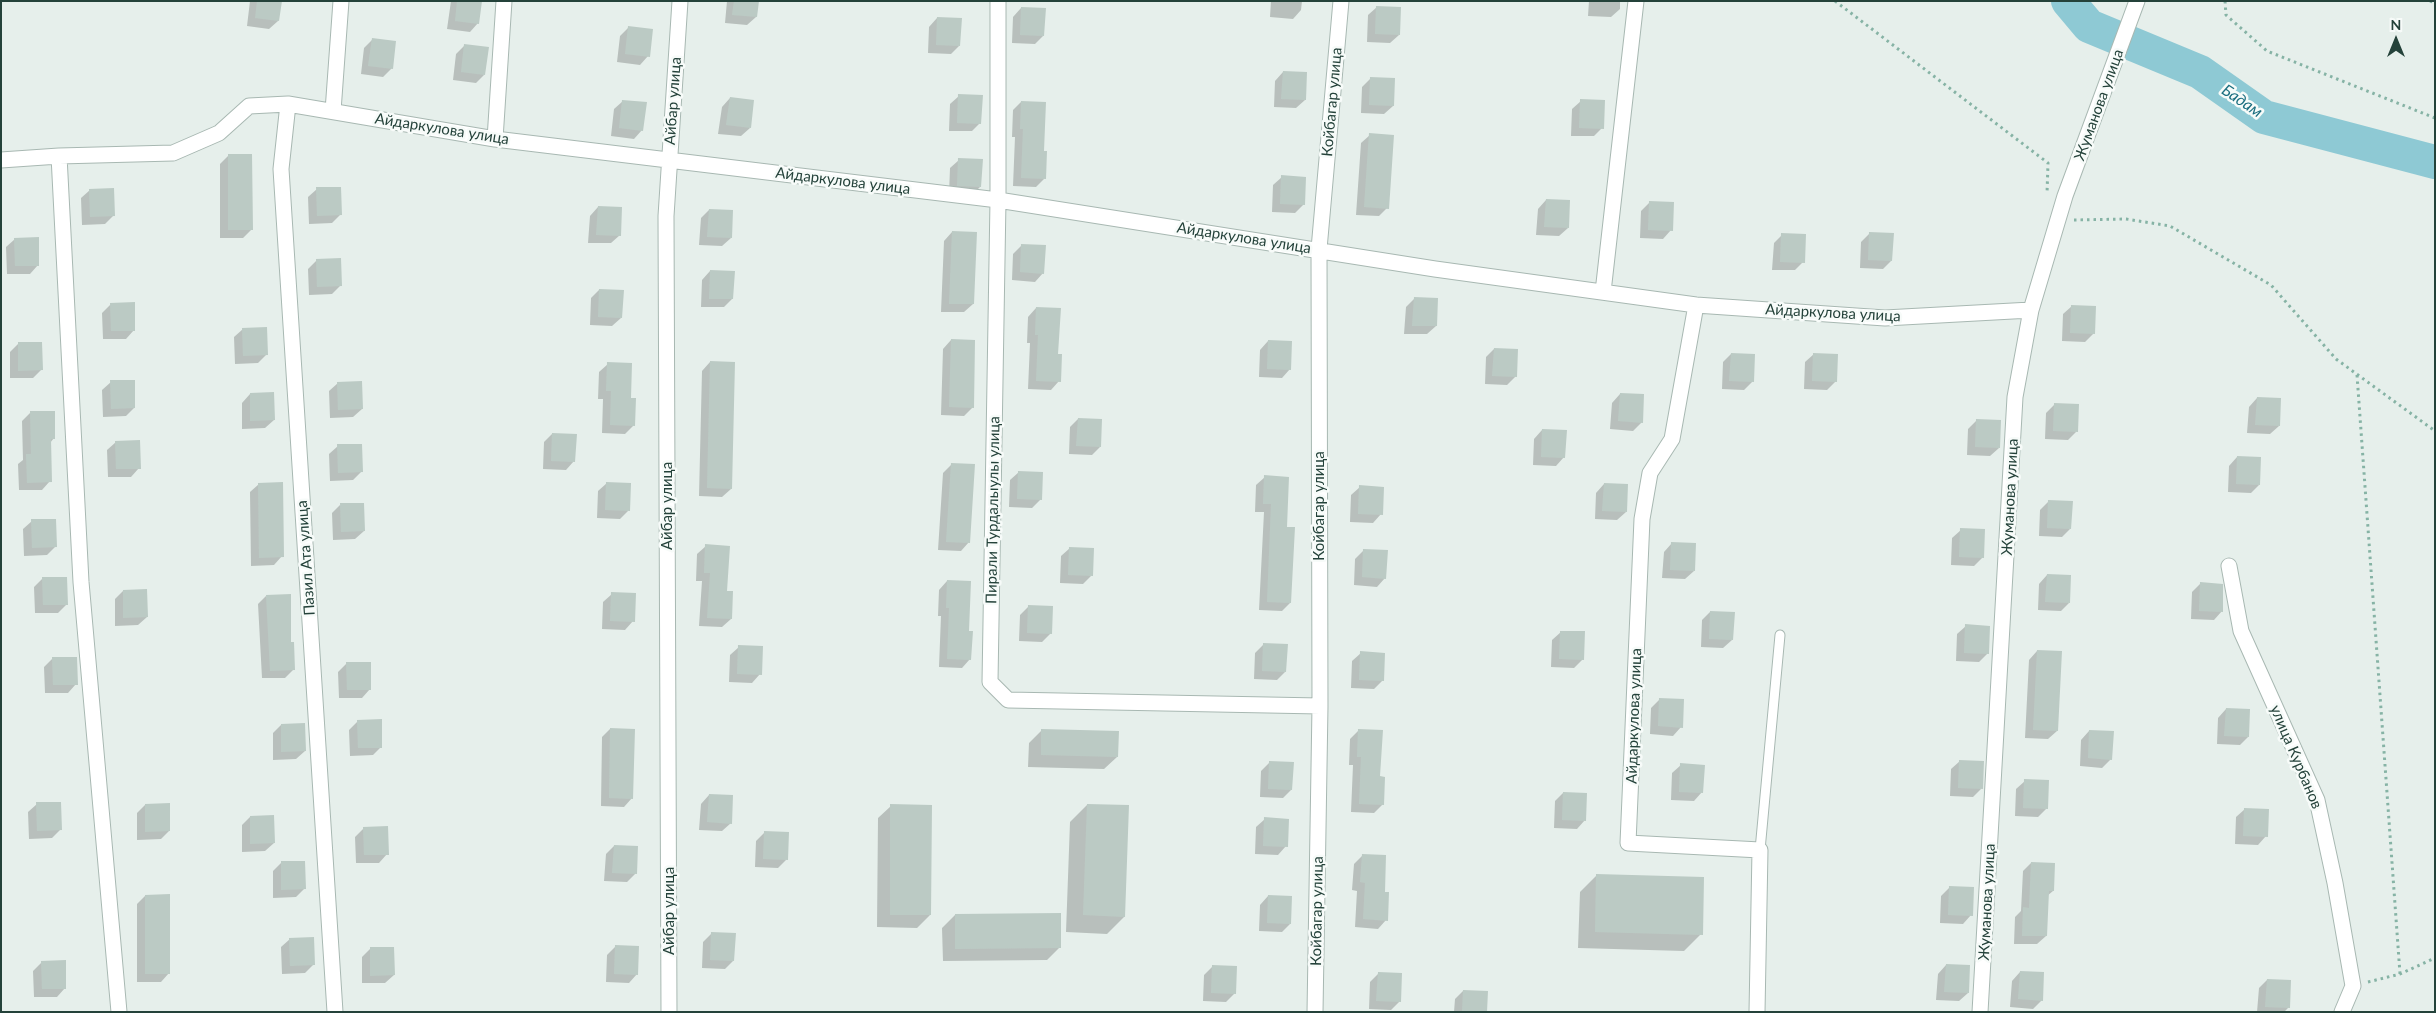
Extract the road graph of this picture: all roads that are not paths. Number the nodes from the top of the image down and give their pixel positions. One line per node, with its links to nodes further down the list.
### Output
1 (341, 1): 9 (street)
2 (504, 1): 10 (street)
3 (680, 1): 13 (street, Айбар улица)
4 (998, 1): 14 (street, Пирали Турдалыулы улица)
5 (1341, 1): 15 (street, Койбагар улица)
6 (1636, 1): 16 (street)
7 (2137, 1): 18 (street, Жуманова улица)
8 (288, 104): 9 (street, Айдаркулова улица); 11 (street, Айдаркулова улица); 24 (street, Пазил Ата улица)
9 (333, 112): 10 (street, Айдаркулова улица)
10 (495, 139): 13 (street, Айдаркулова улица)
11 (59, 156): 12 (street, Айдаркулова улица); 23 (street)
12 (1, 160)
13 (668, 161): 14 (street, Айдаркулова улица); 25 (street, Айбар улица)
14 (998, 200): 15 (street, Айдаркулова улица); 21 (street, Пирали Турдалыулы улица)
15 (1319, 249): 16 (street, Айдаркулова улица); 21 (street, Койбагар улица)
16 (1603, 292): 17 (street, Айдаркулова улица)
17 (1696, 305): 18 (street, Айдаркулова улица); 22 (street, Айдаркулова улица)
18 (2031, 310): 28 (street, Жуманова улица)
19 (2230, 566): 29 (street, улица Курбанов)
20 (1780, 636): 22 (lane)
21 (1320, 706): 26 (street, Койбагар улица)
22 (1760, 850): 27 (street)
23 (119, 1012)
24 (335, 1012)
25 (669, 1012)
26 (1315, 1012)
27 (1757, 1012)
28 (1980, 1012)
29 (2342, 1012)

